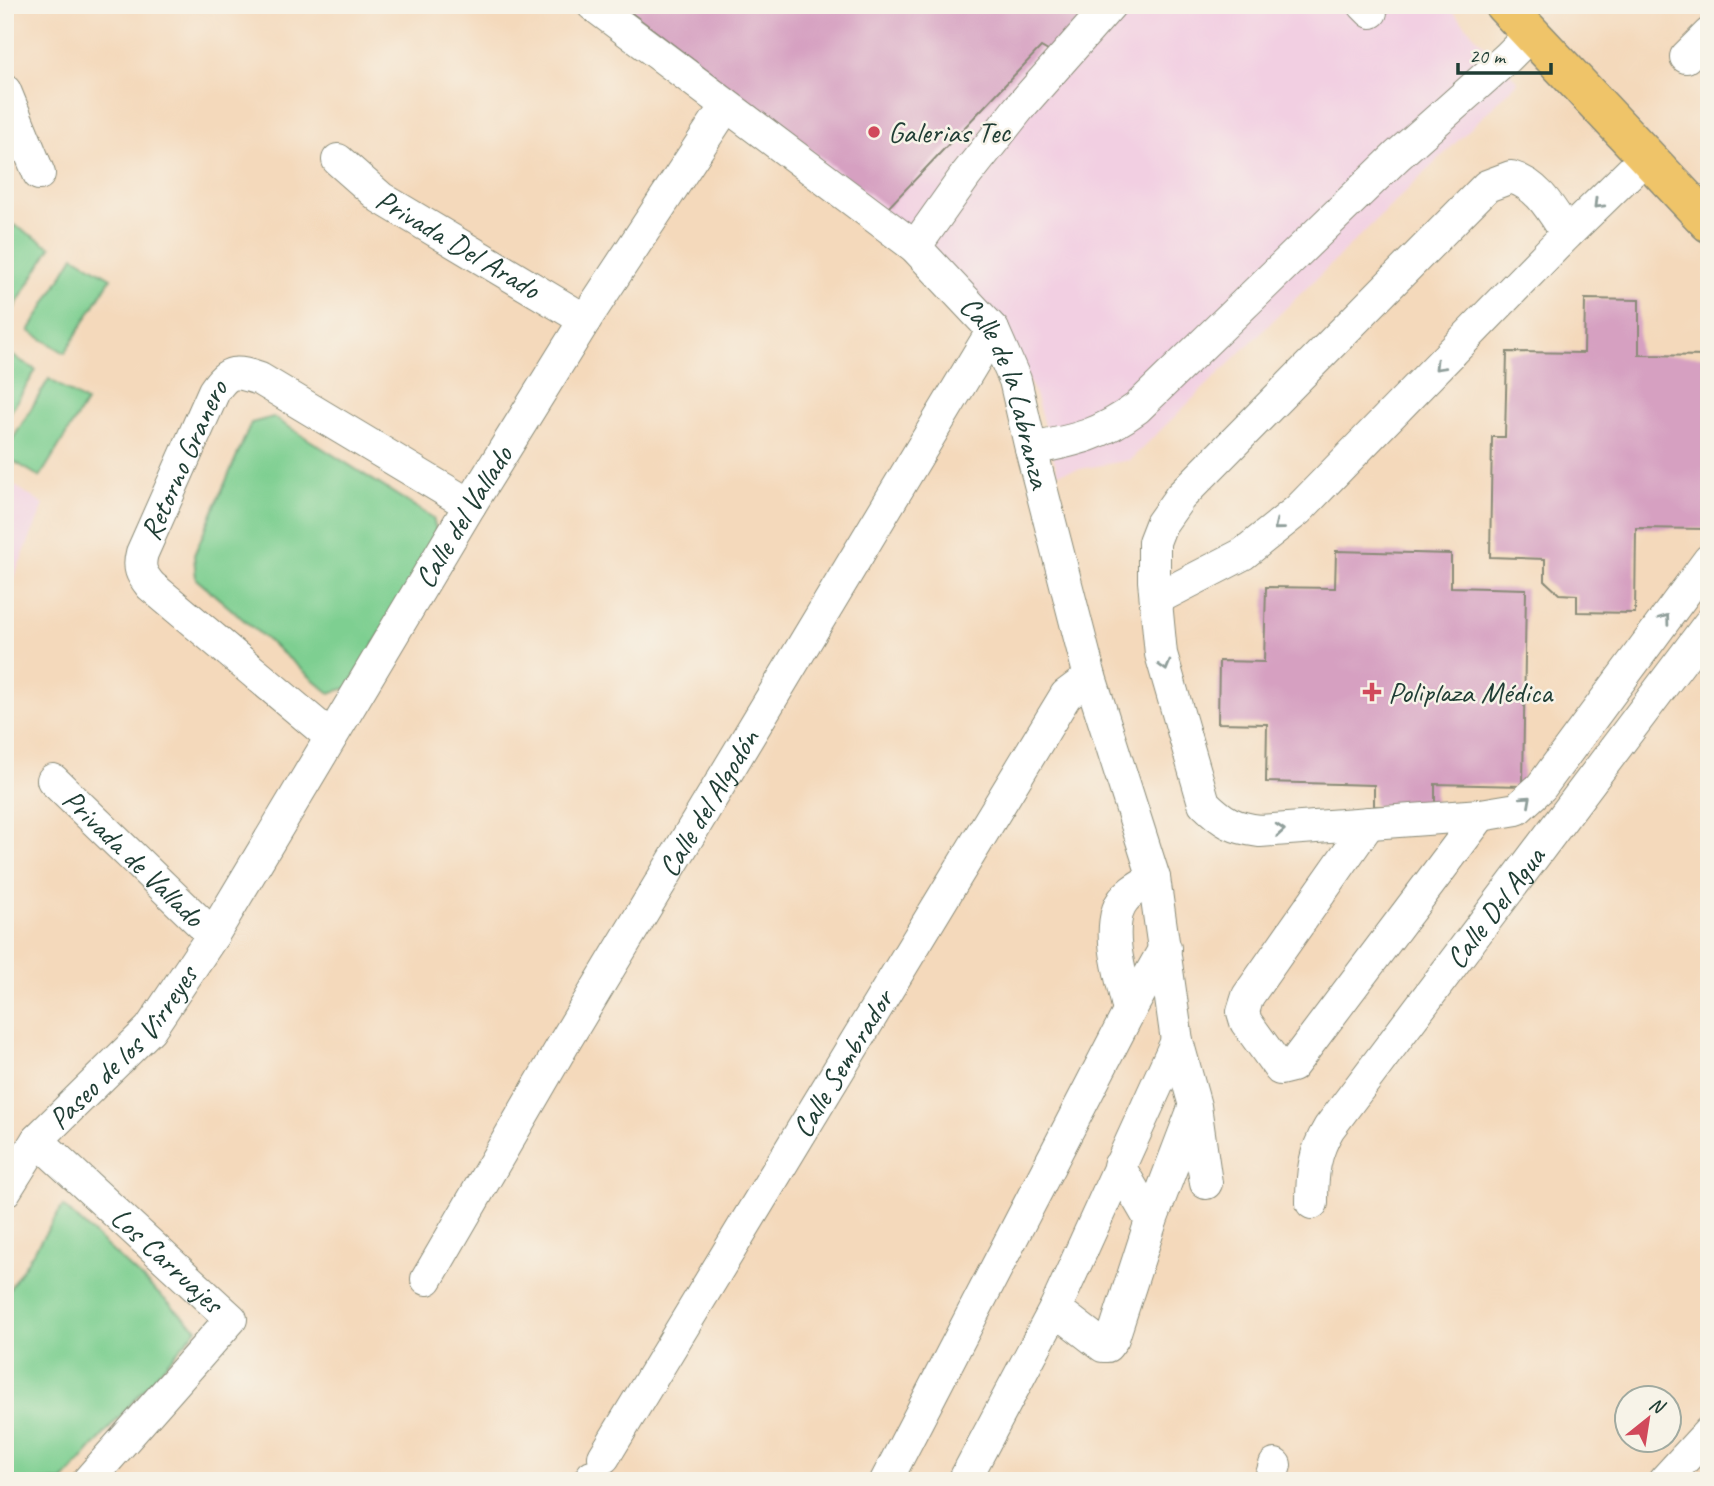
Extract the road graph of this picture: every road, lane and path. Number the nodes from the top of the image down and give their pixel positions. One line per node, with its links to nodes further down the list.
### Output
1 (593, 5): 8 (street, Calle de la Labranza)
2 (1110, 5): 14 (street)
3 (1504, 5): 4 (main road)
4 (1531, 34): 9 (main road); 17 (street)
5 (1709, 34): 6 (street)
6 (1686, 57)
7 (5, 91): 11 (street)
8 (726, 106): 14 (street, Calle de la Labranza); 15 (street, Calle del Vallado)
9 (1647, 156): 12 (main road); 13 (street, one-way to 13)
10 (338, 159): 15 (street, Privada Del Arado)
11 (39, 174)
12 (1709, 223)
13 (1567, 234): 20 (street, one-way to 20); 20 (street)
14 (915, 247): 16 (street, Calle de la Labranza)
15 (585, 320): 18 (street, Calle del Vallado)
16 (993, 330): 17 (street, Calle de la Labranza); 39 (street, Calle del Algodón)
17 (1031, 449): 22 (street, Calle de la Labranza)
18 (470, 505): 23 (street, Calle del Vallado); 23 (street, Retorno Granero)
19 (1709, 560): 25 (street, one-way to 19)
20 (1156, 599): 26 (street, one-way to 26)
21 (1709, 624): 37 (street, Calle Del Agua)
22 (1090, 677): 27 (street, Calle de la Labranza); 42 (street, Calle Sembrador)
23 (331, 737): 28 (street, Calle del Vallado)
24 (53, 780): 28 (street, Privada de Vallado)
25 (1481, 815): 26 (street); 26 (street)
26 (1369, 823)
27 (1154, 878): 29 (street, Calle de la Labranza); 30 (street)
28 (212, 935): 33 (street, Paseo de los Virreyes)
29 (1165, 948): 30 (street); 31 (street)
30 (1129, 1012): 44 (street)
31 (1177, 1041): 32 (street); 34 (street)
32 (1195, 1106): 35 (street); 38 (street)
33 (37, 1140): 36 (street, Paseo de los Virreyes); 43 (street, Los Carruajes)
34 (1119, 1166): 38 (street); 40 (street)
35 (1206, 1183)
36 (5, 1191)
37 (1312, 1203)
38 (1151, 1221): 40 (street)
39 (427, 1279)
40 (1055, 1309): 45 (street)
41 (1709, 1432): 46 (street)
42 (595, 1471)
43 (88, 1481)
44 (886, 1481)
45 (964, 1481)
46 (1664, 1481)

